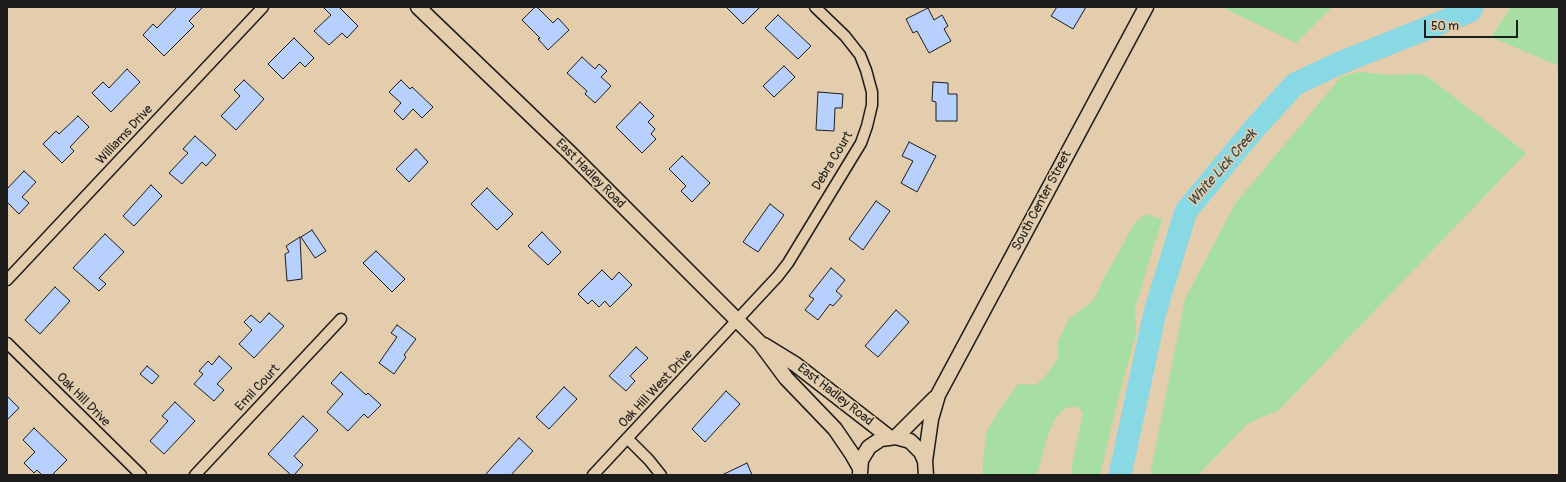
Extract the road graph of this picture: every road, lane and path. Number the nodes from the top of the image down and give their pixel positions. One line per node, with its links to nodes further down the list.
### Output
1 (263, 7): 5 (street, Williams Drive)
2 (418, 7): 7 (street, East Hadley Road)
3 (815, 7): 7 (street, Debra Court)
4 (1146, 7): 10 (street, South Center Street)
5 (7, 280)
6 (341, 319): 16 (street, Emil Court)
7 (737, 320): 9 (street, East Hadley Road); 12 (street, Oak Hill West Drive)
8 (7, 343): 15 (street, Oak Hill Drive)
9 (760, 343): 11 (street, East Hadley Road); 13 (street, East Hadley Road)
10 (938, 395): 11 (street, South Center Street); 14 (street, South Center Street)
11 (892, 437): 13 (street); 14 (street, East Hadley Road)
12 (627, 438): 17 (street, Oak Hill West Drive); 18 (street)
13 (860, 471)
14 (926, 471)
15 (141, 475)
16 (195, 475)
17 (593, 475)
18 (661, 475)

